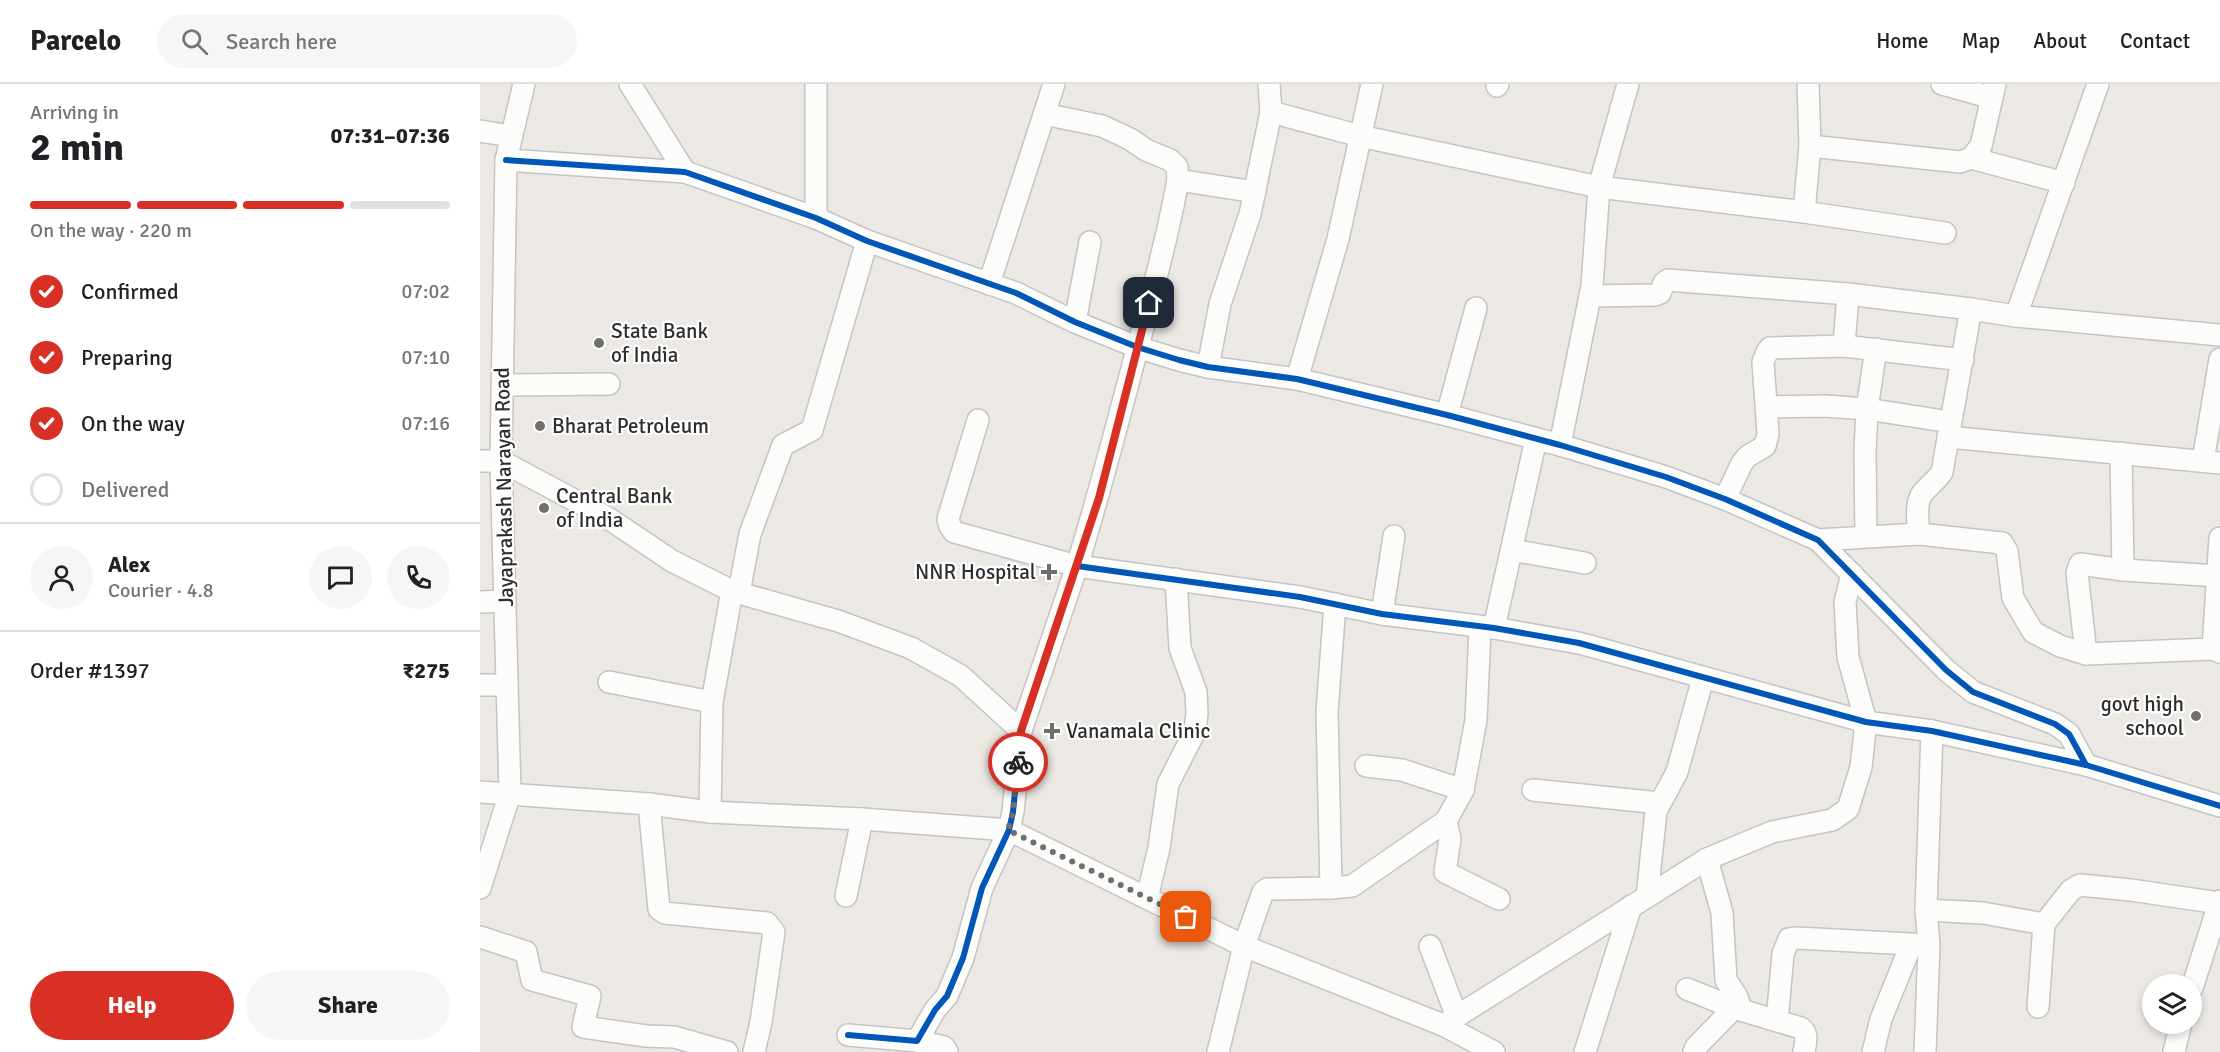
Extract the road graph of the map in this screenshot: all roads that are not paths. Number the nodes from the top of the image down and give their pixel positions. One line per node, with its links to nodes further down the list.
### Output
1 (524, 84): 15 (street, Jayaprakash Narayan Road)
2 (630, 84): 20 (street)
3 (816, 84): 26 (street)
4 (1054, 84): 13 (street)
5 (1269, 84): 12 (street)
6 (1372, 84): 16 (street)
7 (1628, 84): 23 (street)
8 (1808, 84): 17 (street)
9 (1942, 84): 11 (street)
10 (2098, 84): 22 (street)
11 (1994, 91): 18 (street)
12 (1271, 112): 16 (street); 24 (street)
13 (1044, 114): 21 (street); 30 (street)
14 (480, 131): 15 (street)
15 (511, 136): 19 (street, Jayaprakash Narayan Road)
16 (1360, 136): 23 (street); 44 (street)
17 (1810, 146): 18 (street); 25 (street)
18 (1971, 158): 22 (street)
19 (506, 160): 20 (street); 46 (street, Jayaprakash Narayan Road)
20 (685, 172): 26 (street)
21 (1178, 180): 24 (street); 39 (street)
22 (2064, 183): 35 (street)
23 (1599, 187): 25 (street); 32 (street)
24 (1255, 192): 43 (street)
25 (1804, 212): 27 (street)
26 (816, 218): 28 (street)
27 (1945, 233)
28 (867, 241): 30 (street); 71 (street)
29 (1090, 242): 36 (street)
30 (989, 284): 36 (street)
31 (1848, 294): 32 (street); 34 (street); 38 (street)
32 (1590, 296): 53 (street)
33 (1476, 308): 49 (street)
34 (1971, 309): 35 (street); 42 (street)
35 (2016, 316): 37 (street)
36 (1075, 322): 39 (street)
37 (2220, 335)
38 (1844, 346): 40 (street); 47 (street)
39 (1137, 347): 43 (street); 66 (street)
40 (1876, 349): 42 (street); 48 (street)
41 (2220, 359): 57 (street)
42 (1963, 360): 51 (street)
43 (1208, 366): 44 (street)
44 (1297, 380): 49 (street)
45 (609, 384): 46 (street)
46 (502, 385): 56 (street, Jayaprakash Narayan Road)
47 (1767, 407): 48 (street); 58 (street)
48 (1867, 409): 51 (street); 61 (street)
49 (1447, 415): 52 (street)
50 (978, 420): 66 (street)
51 (1949, 429): 54 (street); 59 (street)
52 (1536, 439): 53 (street); 64 (street)
53 (1560, 445): 58 (street)
54 (2121, 453): 57 (street); 67 (street)
55 (480, 461): 56 (street)
56 (501, 461): 71 (street); 72 (street, Jayaprakash Narayan Road)
57 (2211, 462)
58 (1725, 499): 63 (street)
59 (1919, 534): 61 (street); 78 (street)
60 (1394, 536): 75 (street)
61 (1866, 536): 63 (street)
62 (2220, 538): 69 (street)
63 (1818, 540): 68 (street)
64 (1512, 550): 65 (street); 76 (street)
65 (1586, 563)
66 (1077, 567): 70 (street); 85 (street)
67 (2123, 570): 69 (street); 78 (street)
68 (1852, 574): 84 (street); 87 (street)
69 (2219, 576): 77 (street)
70 (1176, 579): 74 (street); 104 (street)
71 (735, 592): 83 (street); 85 (street)
72 (505, 601): 73 (street); 82 (street, Jayaprakash Narayan Road)
73 (480, 602)
74 (1335, 604): 75 (street); 102 (street)
75 (1382, 614): 76 (street)
76 (1487, 628): 79 (street); 89 (street)
77 (2216, 651): 78 (street)
78 (2086, 654)
79 (1703, 678): 84 (street); 93 (street)
80 (609, 682): 83 (street)
81 (480, 685): 82 (street)
82 (507, 685): 92 (street, Jayaprakash Narayan Road)
83 (712, 702): 96 (street)
84 (1866, 722): 86 (street); 100 (street)
85 (1021, 731): 99 (street)
86 (1932, 731): 87 (street); 108 (street)
87 (2086, 765): 95 (street)
88 (1366, 766): 89 (street)
89 (1463, 790): 98 (street)
90 (1533, 790): 93 (street)
91 (480, 792): 92 (street)
92 (510, 793): 94 (street); 101 (street, Jayaprakash Narayan Road)
93 (1660, 803): 106 (street)
94 (649, 804): 96 (street); 124 (street)
95 (2220, 806)
96 (710, 812): 97 (street)
97 (862, 819): 99 (street); 103 (street)
98 (1446, 821): 102 (street); 105 (street)
99 (1008, 830): 104 (street); 122 (street)
100 (1707, 859): 106 (street); 117 (street)
101 (480, 888)
102 (1331, 888): 112 (street)
103 (846, 896)
104 (1147, 898): 112 (street)
105 (1499, 899)
106 (1639, 901): 118 (street); 128 (street)
107 (2220, 902): 109 (street); 114 (street)
108 (1926, 910): 109 (street); 111 (street)
109 (2043, 924): 116 (street)
110 (480, 937): 123 (street)
111 (1920, 945): 119 (street); 131 (street); 132 (street)
112 (1244, 946): 118 (street); 126 (street)
113 (1430, 946): 118 (street)
114 (2197, 974)
115 (1686, 989): 117 (street)
116 (2038, 1007)
117 (1738, 1009): 119 (street); 129 (street)
118 (1450, 1021): 127 (street)
119 (1777, 1021): 130 (street)
120 (2178, 1034): 133 (street)
121 (848, 1035): 122 (street)
122 (917, 1041): 125 (street)
123 (727, 1052)
124 (754, 1052)
125 (947, 1052)
126 (1218, 1052)
127 (1494, 1052)
128 (1585, 1052)
129 (1694, 1052)
130 (1803, 1052)
131 (1874, 1052)
132 (1925, 1052)
133 (2174, 1052)

